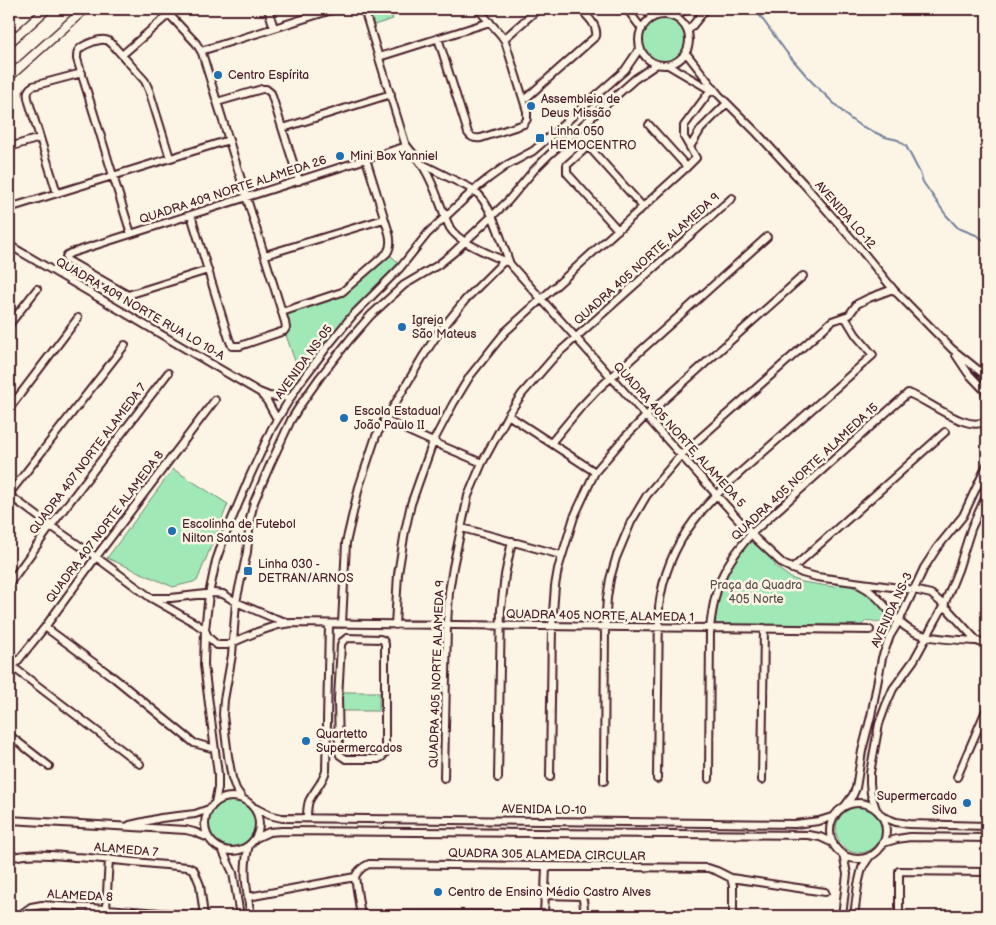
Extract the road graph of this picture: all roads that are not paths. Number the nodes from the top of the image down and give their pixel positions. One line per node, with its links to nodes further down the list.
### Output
1 (48, 9): 23 (main road)
2 (85, 9): 32 (main road)
3 (175, 9): 14 (street)
4 (268, 9): 18 (street)
5 (334, 9): 18 (street)
6 (364, 9): 28 (street)
7 (478, 9): 17 (street)
8 (538, 9): 22 (street)
9 (580, 9): 36 (street)
10 (627, 9): 19 (street)
11 (643, 9): 16 (street)
12 (686, 9): 15 (street)
13 (706, 9): 20 (street)
14 (166, 11): 25 (street); 27 (street)
15 (674, 16): 16 (street); 20 (street)
16 (653, 17): 19 (street)
17 (490, 22): 21 (street); 22 (street)
18 (274, 28): 25 (street)
19 (642, 29): 24 (street)
20 (688, 30): 26 (street)
21 (438, 38): 28 (street); 36 (street)
22 (504, 39): 36 (street)
23 (9, 43)
24 (640, 48): 29 (street); 52 (street, AVENIDA NS-05)
25 (201, 51): 37 (street)
26 (686, 53): 30 (street); 35 (street, AVENIDA LO-12)
27 (122, 56): 31 (street); 46 (street)
28 (379, 57): 34 (street)
29 (658, 64): 30 (street); 60 (street, AVENIDA NS-05)
30 (668, 65): 33 (street, AVENIDA LO-12)
31 (82, 74): 41 (street); 50 (street)
32 (9, 77)
33 (710, 91): 35 (street, AVENIDA LO-12); 45 (street)
34 (390, 94): 40 (street); 43 (street)
35 (720, 95): 38 (street, AVENIDA LO-12)
36 (524, 100)
37 (217, 102): 40 (street); 42 (street)
38 (727, 103): 45 (street); 72 (street, AVENIDA LO-12)
39 (649, 125): 49 (street)
40 (282, 128): 51 (street)
41 (40, 138): 44 (street); 53 (street)
42 (229, 140): 46 (street); 54 (street)
43 (407, 146): 47 (street, QUADRA 409 NORTE ALAMEDA 26); 48 (street)
44 (9, 147)
45 (690, 147): 49 (street)
46 (170, 158): 50 (street)
47 (366, 159): 51 (street, QUADRA 409 NORTE ALAMEDA 26); 61 (street)
48 (422, 164): 52 (street); 59 (street)
49 (688, 167): 56 (street)
50 (114, 176): 53 (street); 63 (street)
51 (299, 180): 54 (street, QUADRA 409 NORTE ALAMEDA 26)
52 (474, 190): 59 (street, AVENIDA NS-05); 60 (street)
53 (57, 193): 57 (street)
54 (247, 197): 58 (street, QUADRA 409 NORTE ALAMEDA 26); 67 (street)
55 (732, 198): 78 (street, QUADRA 405 NORTE, ALAMEDA 9)
56 (643, 207): 62 (street); 62 (street)
57 (9, 208)
58 (191, 215): 63 (street, QUADRA 409 NORTE ALAMEDA 26); 69 (street)
59 (445, 216): 65 (street); 86 (street, AVENIDA NS-05)
60 (492, 217): 65 (street, AVENIDA NS-05); 68 (street)
61 (384, 218): 67 (street); 74 (street)
62 (618, 230): 73 (street)
63 (131, 234): 69 (street, QUADRA 409 NORTE ALAMEDA 26)
64 (767, 238): 82 (street)
65 (465, 242): 68 (street); 116 (street, AVENIDA NS-05)
66 (9, 246): 84 (street, QUADRA 409 NORTE RUA LO 10-A)
67 (265, 255): 74 (street)
68 (507, 262): 73 (street, QUADRA 405 NORTE, ALAMEDA 5); 93 (street)
69 (208, 270): 74 (street)
70 (802, 276): 90 (street)
71 (37, 289): 77 (street)
72 (893, 289): 75 (street); 80 (street, AVENIDA LO-12)
73 (541, 298): 78 (street, QUADRA 405 NORTE, ALAMEDA 5); 95 (street)
74 (282, 312)
75 (845, 317): 97 (street); 102 (street)
76 (78, 318): 88 (street)
77 (9, 325)
78 (576, 337): 82 (street, QUADRA 405 NORTE, ALAMEDA 5); 89 (street, QUADRA 405 NORTE ALAMEDA 9)
79 (125, 345): 101 (street)
80 (952, 350): 83 (street, AVENIDA LO-12); 85 (street, AVENIDA LO-12)
81 (168, 373): 104 (street, QUADRA 407 NORTE ALAMEDA 7)
82 (611, 376): 90 (street, QUADRA 405 NORTE, ALAMEDA 5); 96 (street)
83 (987, 377)
84 (259, 392): 86 (street, QUADRA 409 NORTE RUA LO 10-A); 92 (street, QUADRA 409 NORTE RUA LO 10-A)
85 (987, 394)
86 (290, 398): 92 (street, AVENIDA NS-05)
87 (215, 400): 109 (street, QUADRA 407 NORTE ALAMEDA 8)
88 (9, 409)
89 (508, 415): 96 (street); 98 (street, QUADRA 405 NORTE ALAMEDA 9)
90 (646, 416): 97 (street, QUADRA 405 NORTE, ALAMEDA 5); 100 (street)
91 (987, 418): 106 (street, QUADRA 405 NORTE, ALAMEDA 15)
92 (277, 419): 114 (street, AVENIDA NS-05)
93 (384, 420): 95 (street); 121 (street)
94 (945, 432): 110 (street)
95 (433, 442): 98 (street); 122 (street)
96 (551, 443): 100 (street)
97 (681, 455): 102 (street, QUADRA 405 NORTE, ALAMEDA 5); 127 (street)
98 (482, 463): 105 (street, QUADRA 405 NORTE ALAMEDA 9)
99 (987, 465): 113 (street, AVENIDA NS-3)
100 (595, 472): 108 (street)
101 (9, 494): 104 (street)
102 (716, 494): 106 (street, QUADRA 405 NORTE, ALAMEDA 5); 128 (street)
103 (987, 494): 117 (street)
104 (51, 526): 109 (street); 112 (street, QUADRA 407 NORTE ALAMEDA 7)
105 (462, 528): 107 (street); 123 (street, QUADRA 405 NORTE ALAMEDA 9)
106 (752, 534): 110 (street, QUADRA 405 NORTE, ALAMEDA 5); 129 (street, QUADRA 405 NORTE, ALAMEDA 15)
107 (512, 541): 108 (street); 124 (street)
108 (562, 555): 125 (street)
109 (96, 557): 115 (street); 126 (street, QUADRA 407 NORTE ALAMEDA 8)
110 (792, 569): 111 (street, QUADRA 405 NORTE, ALAMEDA 5)
111 (854, 582): 113 (street, QUADRA 405 NORTE, ALAMEDA 5); 118 (street, QUADRA 405 NORTE, ALAMEDA 5)
112 (9, 584)
113 (914, 590): 117 (street, QUADRA 405 NORTE, ALAMEDA 5); 118 (street, AVENIDA NS-3)
114 (209, 594): 115 (street); 116 (street); 131 (street, AVENIDA NS-05)
115 (151, 598): 131 (street)
116 (236, 602): 119 (street); 135 (street, AVENIDA NS-05)
117 (944, 605): 133 (street); 134 (street, QUADRA 405 NORTE, ALAMEDA 5)
118 (899, 621): 133 (street, QUADRA 405 NORTE, ALAMEDA 5); 155 (street, AVENIDA NS-3)
119 (292, 623): 120 (street, QUADRA 405 NORTE, ALAMEDA 1); 135 (street)
120 (329, 624): 121 (street, QUADRA 405 NORTE, ALAMEDA 1); 138 (street)
121 (342, 624): 122 (street, QUADRA 405 NORTE, ALAMEDA 1)
122 (395, 624): 123 (street, QUADRA 405 NORTE, ALAMEDA 1)
123 (447, 625): 124 (street, QUADRA 405 NORTE, ALAMEDA 1); 147 (street, QUADRA 405 NORTE ALAMEDA 9)
124 (500, 626): 125 (street, QUADRA 405 NORTE, ALAMEDA 1); 148 (street)
125 (552, 626): 127 (street, QUADRA 405 NORTE, ALAMEDA 1); 145 (street)
126 (45, 627): 137 (street, QUADRA 407 NORTE ALAMEDA 8); 142 (street)
127 (605, 627): 128 (street, QUADRA 405 NORTE, ALAMEDA 1); 152 (street)
128 (658, 627): 129 (street, QUADRA 405 NORTE, ALAMEDA 1); 149 (street)
129 (710, 628): 130 (street, QUADRA 405 NORTE, ALAMEDA 1); 150 (street, QUADRA 405 NORTE, ALAMEDA 15)
130 (764, 628): 132 (street, QUADRA 405 NORTE, ALAMEDA 1); 151 (street)
131 (205, 630): 135 (street); 142 (street, AVENIDA NS-05)
132 (870, 630)
133 (927, 636): 134 (street, QUADRA 405 NORTE, ALAMEDA 5); 158 (street)
134 (977, 641): 136 (street)
135 (233, 642): 153 (street, AVENIDA NS-05)
136 (987, 645)
137 (11, 666): 143 (street)
138 (328, 699): 139 (street); 161 (street)
139 (338, 699): 139 (street)
140 (987, 708): 146 (street)
141 (9, 735): 144 (street)
142 (215, 749): 154 (street, AVENIDA NS-05)
143 (140, 764)
144 (49, 766)
145 (550, 777)
146 (957, 777)
147 (444, 778)
148 (498, 778)
149 (656, 779)
150 (709, 779)
151 (762, 780)
152 (604, 781)
153 (242, 798): 154 (street); 156 (street, AVENIDA NS-05)
154 (215, 803): 157 (street)
155 (845, 806): 158 (street); 159 (street, AVENIDA NS-3)
156 (255, 808): 161 (street, AVENIDA LO-10); 166 (street)
157 (209, 809): 163 (street); 165 (street)
158 (876, 809): 160 (street)
159 (835, 816): 161 (street, AVENIDA LO-10); 168 (street)
160 (883, 817): 164 (street); 169 (street)
161 (307, 818)
162 (9, 820): 163 (street)
163 (118, 826): 165 (street)
164 (987, 826)
165 (209, 838): 171 (street)
166 (256, 838): 168 (street, AVENIDA LO-10); 170 (street)
167 (987, 838): 169 (street)
168 (834, 843): 172 (street)
169 (883, 843): 173 (street)
170 (249, 845): 171 (street); 182 (street)
171 (222, 849): 188 (street)
172 (843, 854): 173 (street); 193 (street)
173 (870, 856): 194 (street)
174 (9, 858): 175 (street, ALAMEDA 7)
175 (109, 859): 183 (street); 187 (street, ALAMEDA 7)
176 (546, 867): 178 (street, QUADRA 305 ALAMEDA CIRCULAR); 179 (street, QUADRA 305 ALAMEDA CIRCULAR); 181 (street)
177 (987, 872): 195 (street)
178 (355, 877): 182 (street); 190 (street)
179 (731, 878): 180 (street, QUADRA 305 ALAMEDA CIRCULAR); 192 (street)
180 (825, 892)
181 (546, 894): 184 (street); 191 (street)
182 (248, 897): 189 (street)
183 (106, 908): 185 (street, ALAMEDA 8); 186 (street, ALAMEDA 8)
184 (544, 915): 190 (street)
185 (22, 916)
186 (200, 916)
187 (204, 916)
188 (240, 916)
189 (251, 916)
190 (361, 916)
191 (610, 916)
192 (733, 916)
193 (842, 916)
194 (854, 916)
195 (898, 916)

